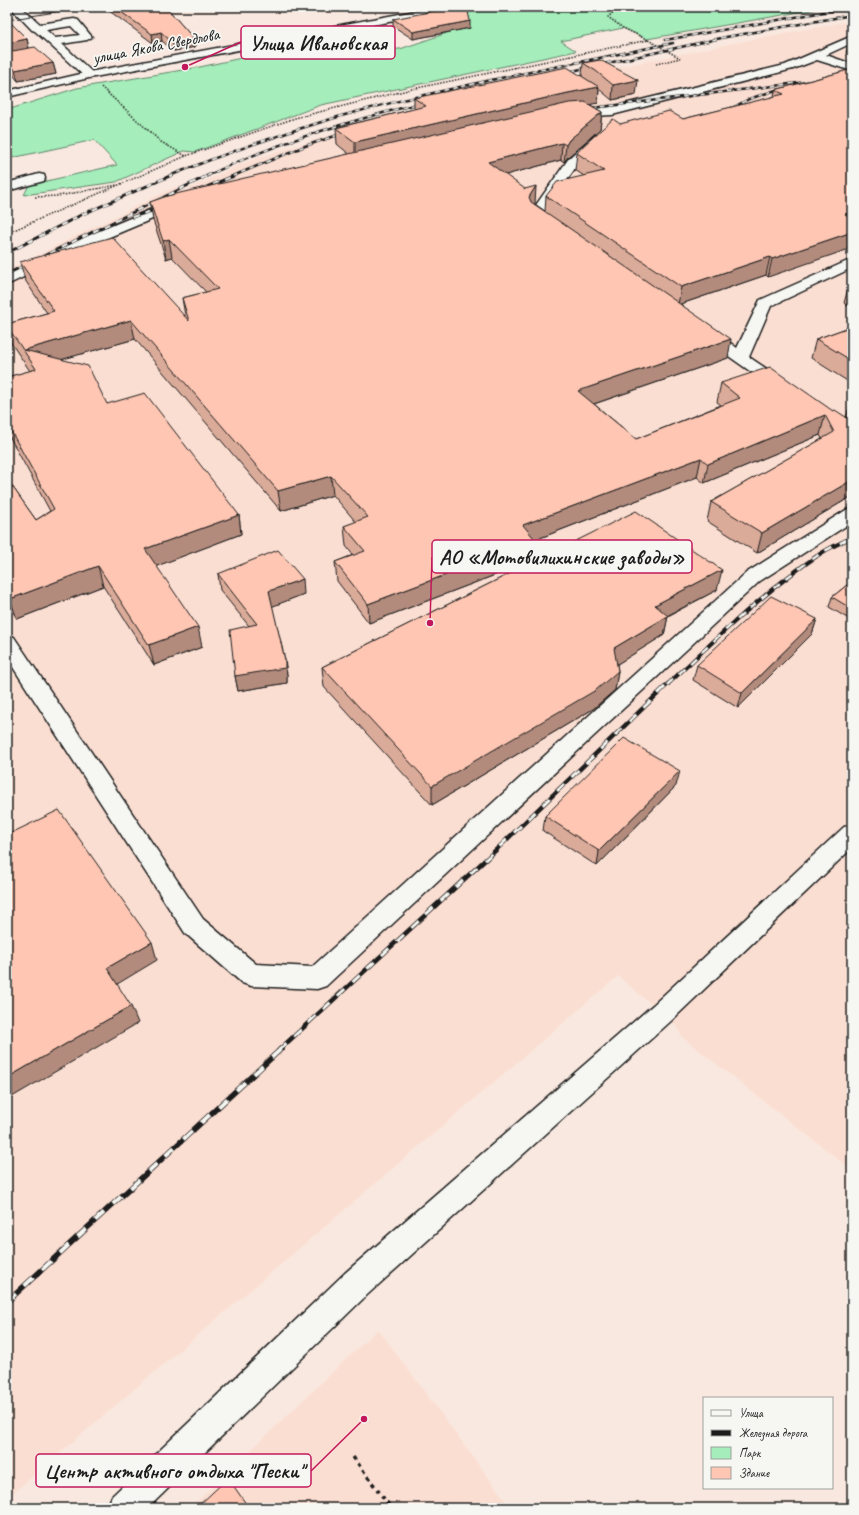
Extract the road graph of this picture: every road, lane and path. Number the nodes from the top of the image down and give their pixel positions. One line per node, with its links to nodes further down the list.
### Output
1 (453, 7): 13 (main road, улица Якова Свердлова)
2 (620, 7): 7 (path)
3 (13, 9): 5 (main road)
4 (18, 25): 5 (main road)
5 (34, 25): 8 (main road); 8 (main road)
6 (852, 39): 10 (main road)
7 (648, 40): 11 (path, bridge); 18 (path)
8 (57, 46): 9 (main road); 13 (main road)
9 (45, 52)
10 (817, 56): 12 (main road); 17 (main road)
11 (656, 64)
12 (852, 68)
13 (93, 79): 14 (main road, улица Якова Свердлова); 18 (path)
14 (7, 94)
15 (601, 98): 17 (main road)
16 (559, 116): 17 (main road)
17 (612, 120): 25 (main road)
18 (186, 156): 20 (path)
19 (39, 178): 21 (main road)
20 (123, 183): 22 (path); 24 (path)
21 (7, 186)
22 (29, 197)
23 (195, 202): 27 (main road)
24 (7, 230)
25 (568, 237)
26 (852, 263): 29 (main road)
27 (7, 281)
28 (696, 327): 29 (main road)
29 (741, 358): 30 (main road)
30 (793, 394)
31 (852, 514): 32 (main road)
32 (7, 642)
33 (852, 834): 35 (main road)
34 (353, 1457): 36 (path)
35 (124, 1508)
36 (390, 1508)

